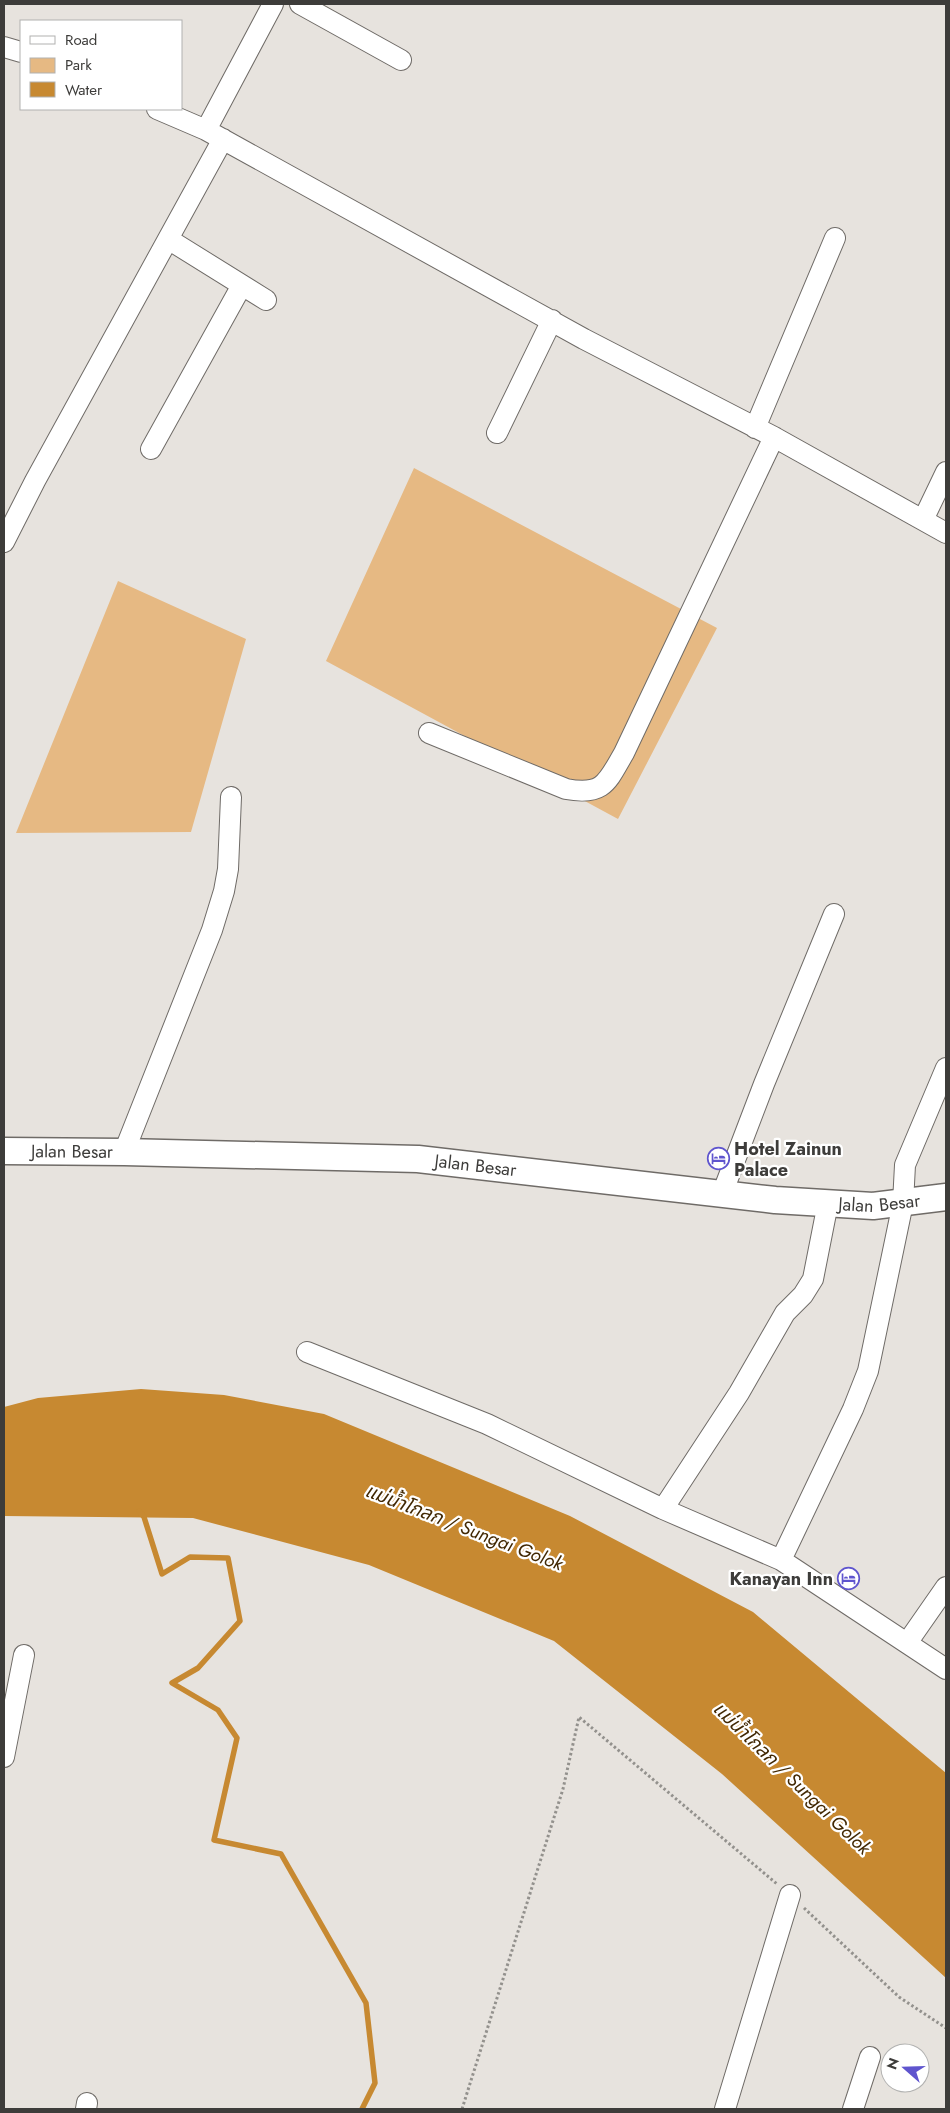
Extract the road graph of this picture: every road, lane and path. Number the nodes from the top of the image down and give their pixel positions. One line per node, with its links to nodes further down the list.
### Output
1 (272, 4): 7 (street)
2 (300, 4): 5 (street)
3 (4, 47): 4 (street)
4 (20, 52)
5 (401, 60)
6 (159, 110): 7 (street)
7 (214, 135): 9 (street); 12 (street)
8 (835, 238): 13 (street)
9 (168, 239): 10 (street); 20 (street)
10 (242, 285): 11 (street); 16 (street)
11 (266, 300)
12 (552, 320): 13 (street); 14 (street)
13 (755, 428): 15 (street)
14 (497, 433)
15 (774, 437): 18 (street); 21 (street)
16 (151, 450)
17 (946, 472): 18 (street)
18 (923, 520): 19 (street)
19 (946, 533)
20 (4, 542)
21 (429, 733)
22 (231, 797): 26 (street)
23 (834, 914): 27 (street)
24 (946, 1068): 30 (street)
25 (4, 1151): 26 (main road, Jalan Besar)
26 (124, 1152): 27 (main road, Jalan Besar)
27 (722, 1194): 29 (main road, Jalan Besar)
28 (946, 1197): 30 (main road, Jalan Besar)
29 (828, 1203): 30 (main road, Jalan Besar); 32 (street)
30 (903, 1203): 33 (street)
31 (307, 1352): 32 (street)
32 (663, 1509): 33 (street)
33 (781, 1560): 35 (street)
34 (946, 1587): 35 (street)
35 (907, 1643): 37 (street)
36 (24, 1655): 38 (street)
37 (946, 1669)
38 (4, 1757)
39 (790, 1895): 40 (path); 42 (path); 43 (street)
40 (946, 2028)
41 (870, 2057): 44 (street)
42 (462, 2109)
43 (725, 2109)
44 (853, 2109)

